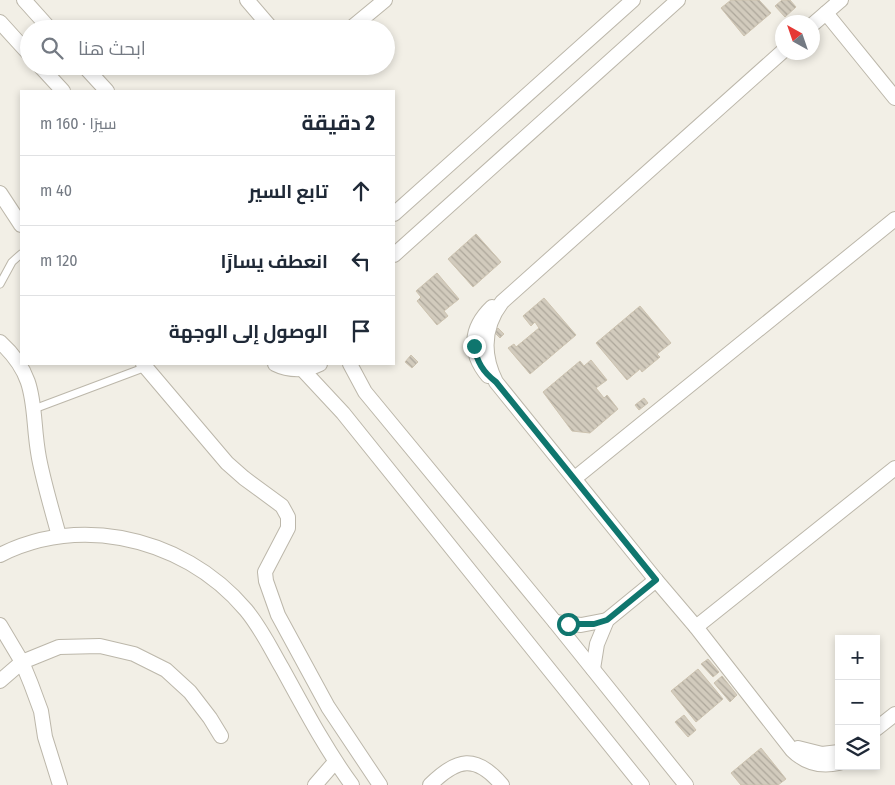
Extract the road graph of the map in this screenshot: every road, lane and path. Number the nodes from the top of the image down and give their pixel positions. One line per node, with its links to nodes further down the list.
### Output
1 (24, 0): 10 (street)
2 (247, 0): 11 (street)
3 (385, 0): 8 (street)
4 (633, 0): 23 (street)
5 (678, 0): 26 (street)
6 (841, 0): 7 (street)
7 (826, 13): 9 (street); 21 (street)
8 (368, 16): 12 (street); 13 (street)
9 (820, 18)
10 (42, 20)
11 (266, 20)
12 (362, 20)
13 (365, 20)
14 (0, 22): 15 (street)
15 (20, 44)
16 (775, 58): 37 (street)
17 (48, 75): 19 (street)
18 (92, 75): 20 (street)
19 (62, 90)
20 (106, 90)
21 (895, 98)
22 (0, 193): 25 (street)
23 (395, 213)
24 (895, 219): 37 (street)
25 (20, 223)
26 (395, 254)
27 (20, 255): 28 (lane)
28 (0, 284)
29 (0, 342): 35 (street)
30 (144, 365): 35 (lane); 58 (street)
31 (278, 365): 34 (street)
32 (317, 365): 34 (street)
33 (351, 365): 42 (street)
34 (302, 370): 61 (street)
35 (34, 409): 38 (street)
36 (895, 468): 44 (street)
37 (575, 478): 40 (street)
38 (59, 536): 39 (street); 53 (street)
39 (0, 555)
40 (656, 580): 41 (street); 44 (street)
41 (607, 620): 42 (street); 46 (street)
42 (555, 622): 46 (street)
43 (0, 625): 45 (street)
44 (696, 627): 51 (street)
45 (22, 662): 47 (street); 50 (street); 55 (street)
46 (593, 669): 62 (street)
47 (0, 681)
48 (895, 714): 49 (street)
49 (880, 727)
50 (221, 736)
51 (787, 742): 52 (street); 54 (street)
52 (835, 752)
53 (336, 762): 56 (street); 57 (street)
54 (835, 764)
55 (60, 785)
56 (315, 785)
57 (352, 785)
58 (380, 785)
59 (430, 785): 60 (street)
60 (502, 785)
61 (642, 785)
62 (686, 785)

